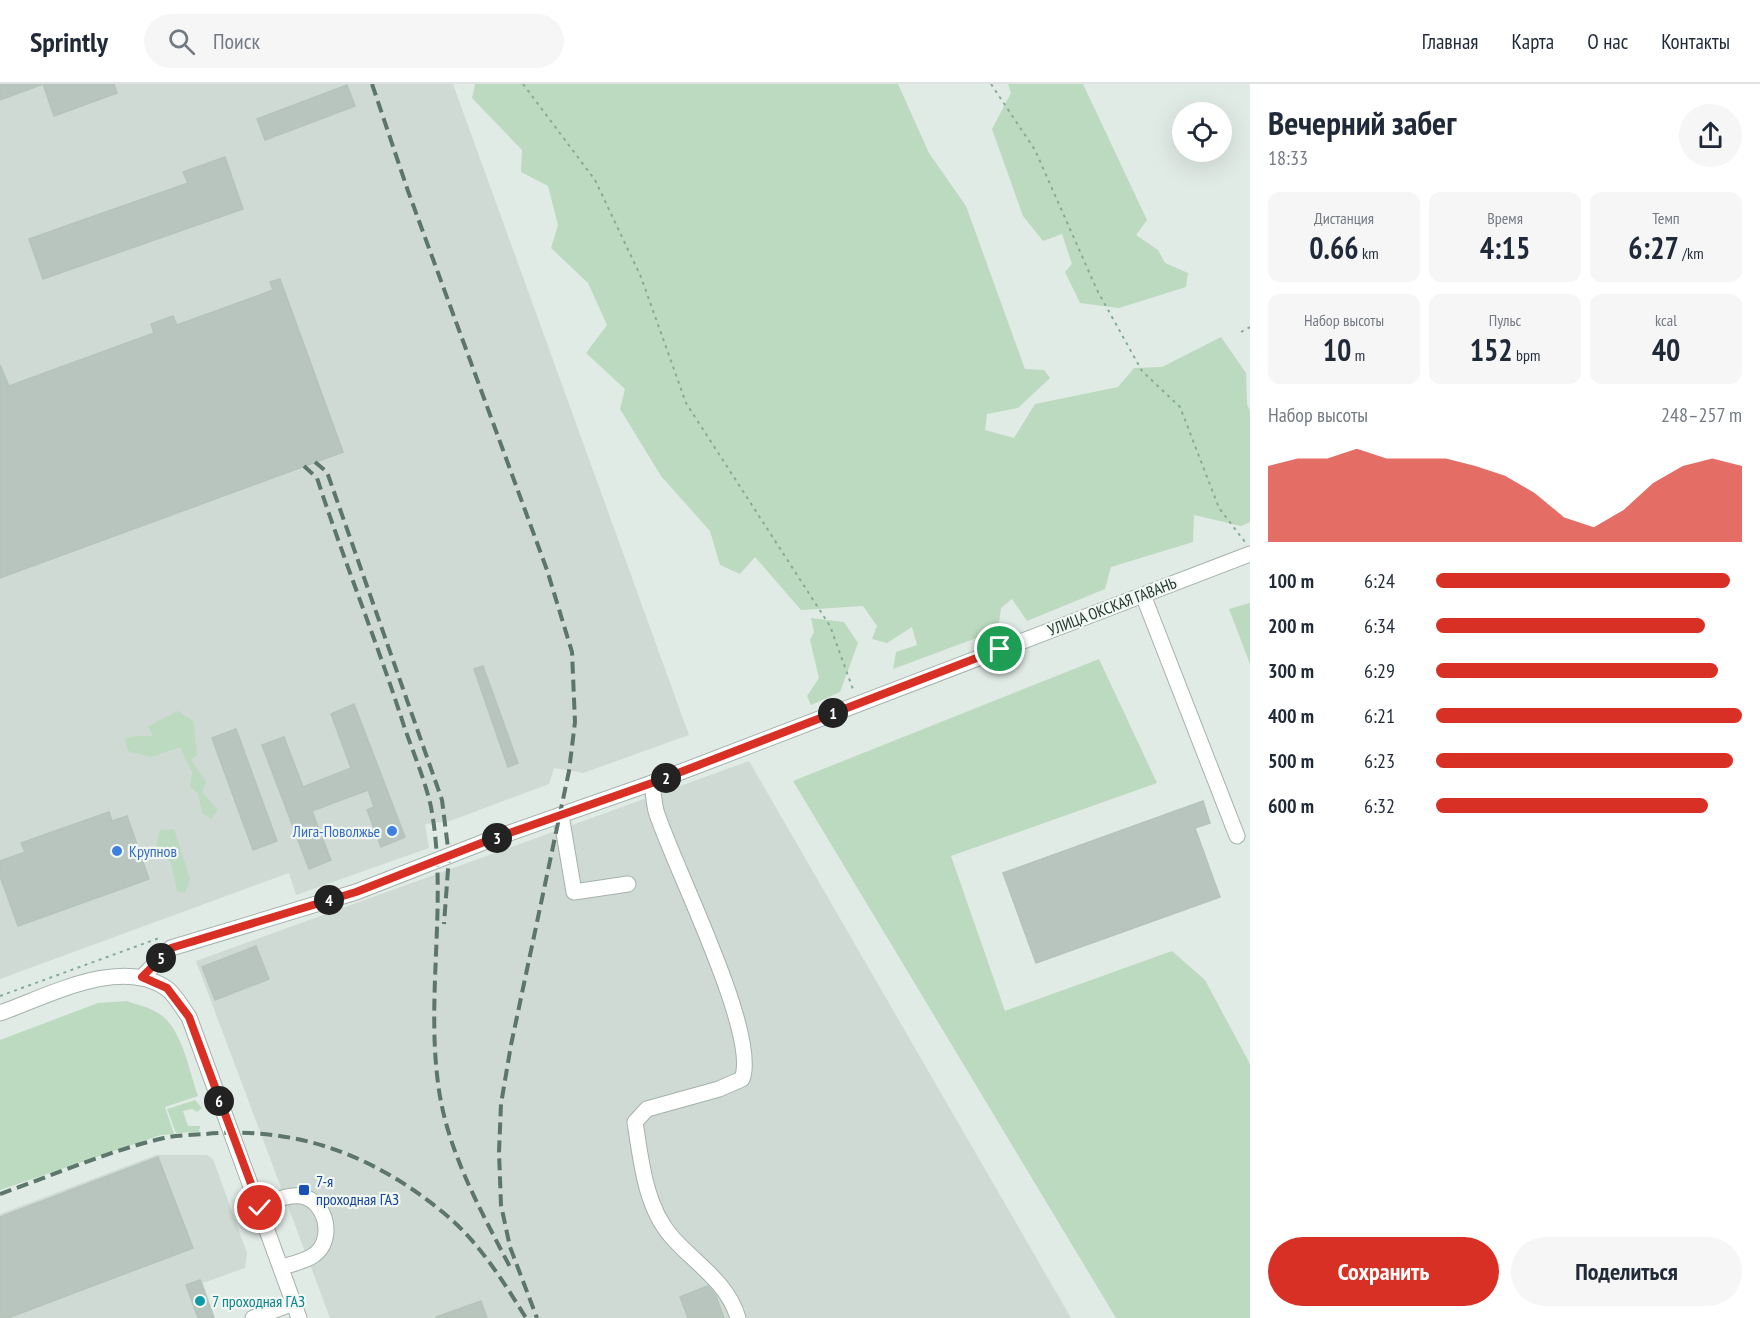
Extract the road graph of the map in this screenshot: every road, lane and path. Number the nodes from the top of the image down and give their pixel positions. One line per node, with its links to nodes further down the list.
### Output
1 (524, 84): 8 (path)
2 (991, 84): 5 (path)
3 (1250, 327): 4 (path)
4 (1241, 332)
5 (1250, 549)
6 (1250, 554): 7 (street, УЛИЦА ОКСКАЯ ГАВАНЬ)
7 (1143, 595): 8 (street, УЛИЦА ОКСКАЯ ГАВАНЬ); 11 (street)
8 (858, 703): 9 (street, УЛИЦА ОКСКАЯ ГАВАНЬ)
9 (652, 783): 10 (street, УЛИЦА ОКСКАЯ ГАВАНЬ); 22 (street)
10 (561, 815): 12 (street); 14 (street, УЛИЦА ОКСКАЯ ГАВАНЬ)
11 (1237, 836)
12 (628, 884)
13 (163, 937): 15 (path)
14 (142, 977): 16 (street); 17 (street)
15 (0, 996)
16 (0, 1013)
17 (260, 1208): 18 (street); 18 (street)
18 (282, 1267): 19 (street)
19 (294, 1303): 20 (street); 21 (street)
20 (253, 1318)
21 (299, 1318)
22 (738, 1318)

